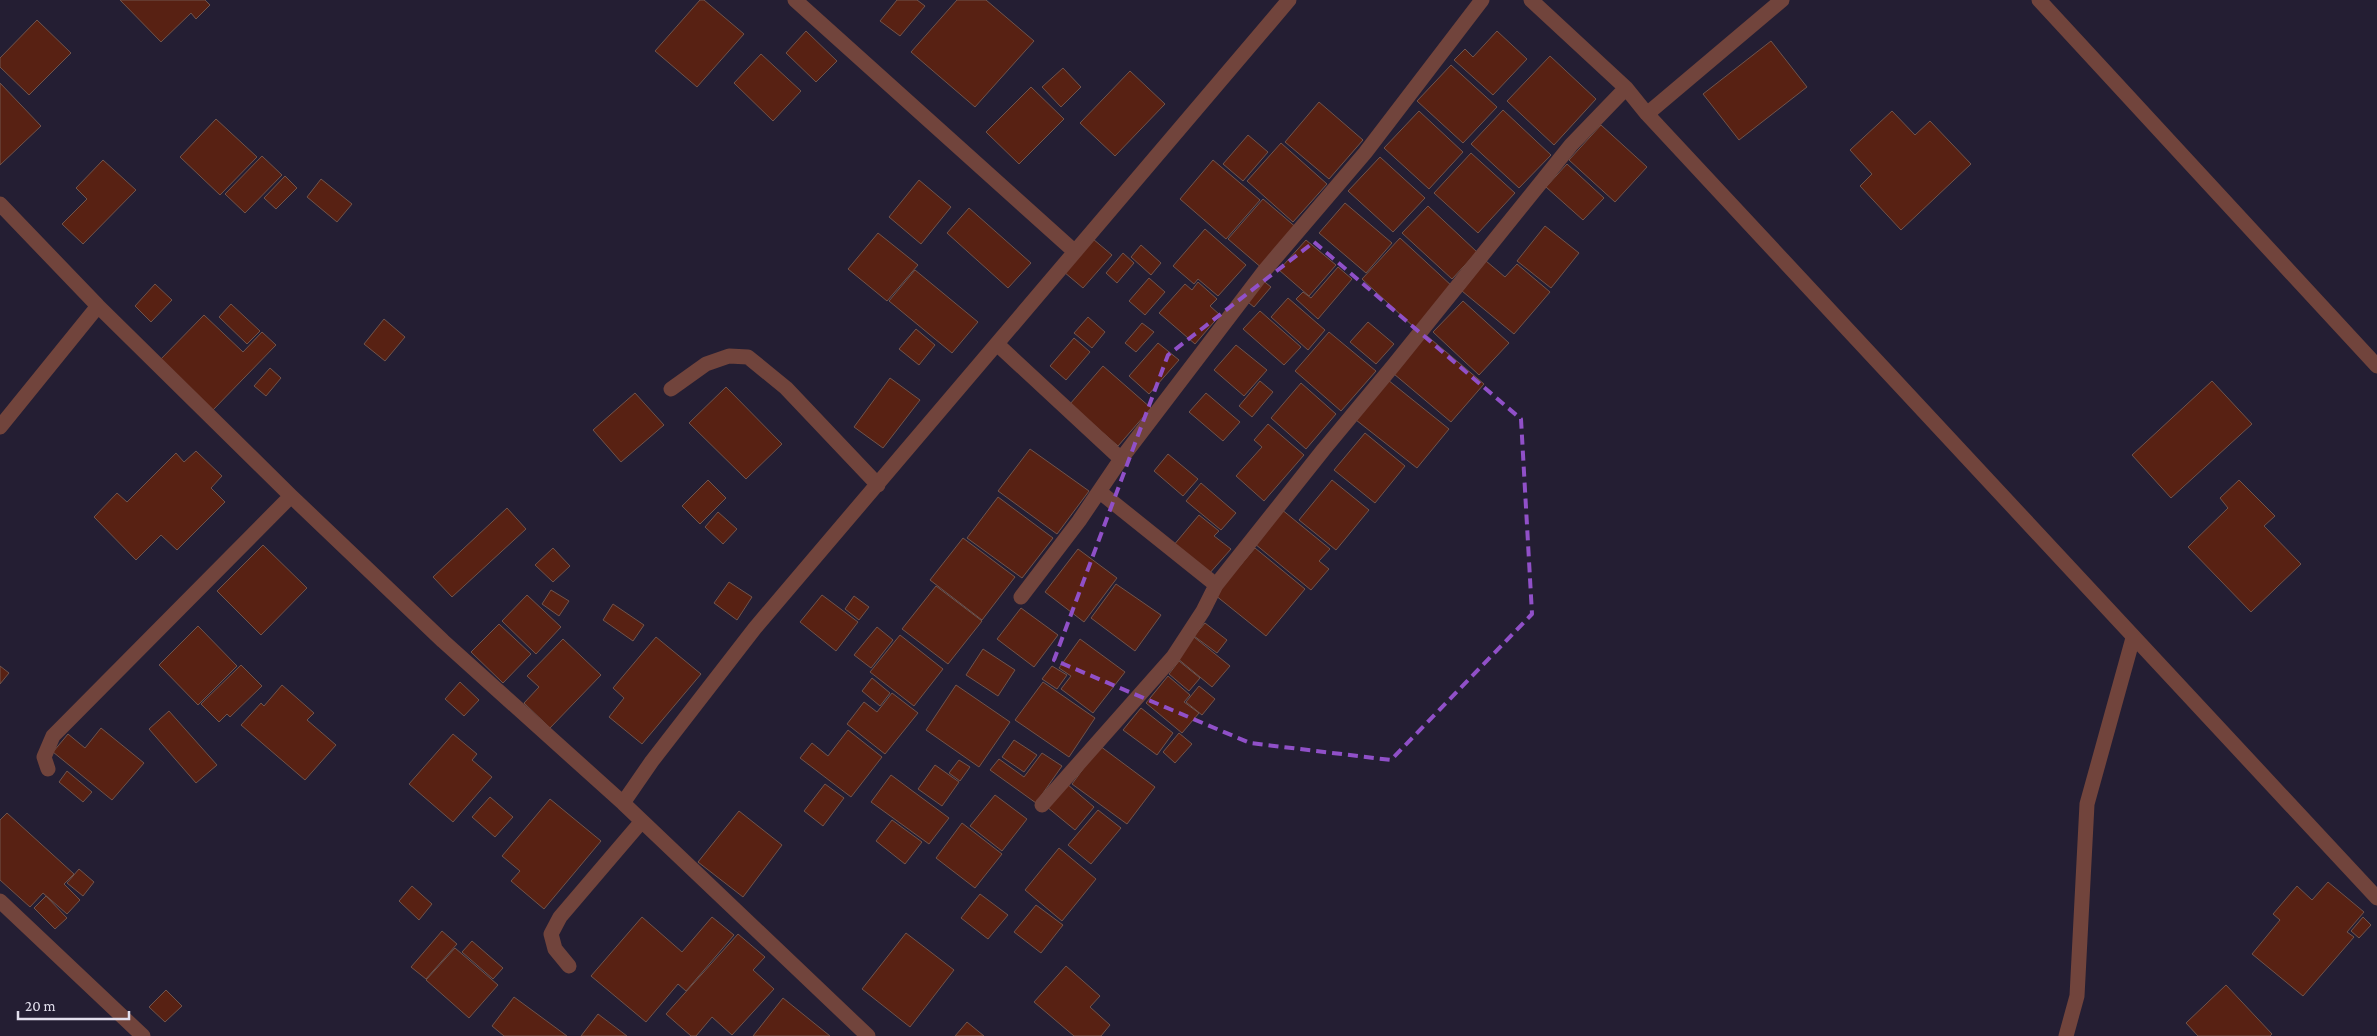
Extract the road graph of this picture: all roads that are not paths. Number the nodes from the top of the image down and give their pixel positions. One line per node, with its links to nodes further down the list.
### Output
1 (795, 0): 10 (street)
2 (1289, 0): 10 (street)
3 (1482, 0): 16 (street)
4 (1530, 0): 7 (street)
5 (1782, 0): 8 (street)
6 (2039, 0): 13 (street)
7 (1626, 88): 8 (street); 20 (street)
8 (1647, 114): 22 (street)
9 (0, 204): 11 (street)
10 (1074, 251): 12 (street)
11 (98, 306): 15 (street); 19 (street)
12 (997, 344): 16 (street); 17 (street)
13 (2377, 366)
14 (671, 389): 17 (street)
15 (0, 427)
16 (1121, 459): 18 (street)
17 (878, 485): 24 (street)
18 (1100, 492): 20 (street); 21 (street)
19 (291, 496): 23 (street); 24 (street)
20 (1216, 585): 25 (street)
21 (1021, 598)
22 (2133, 638): 27 (street); 32 (street)
23 (48, 769)
24 (623, 803): 26 (street)
25 (1042, 805)
26 (642, 821): 29 (street); 31 (street)
27 (2377, 898)
28 (0, 901): 30 (street)
29 (569, 966)
30 (143, 1036)
31 (868, 1036)
32 (2066, 1036)

